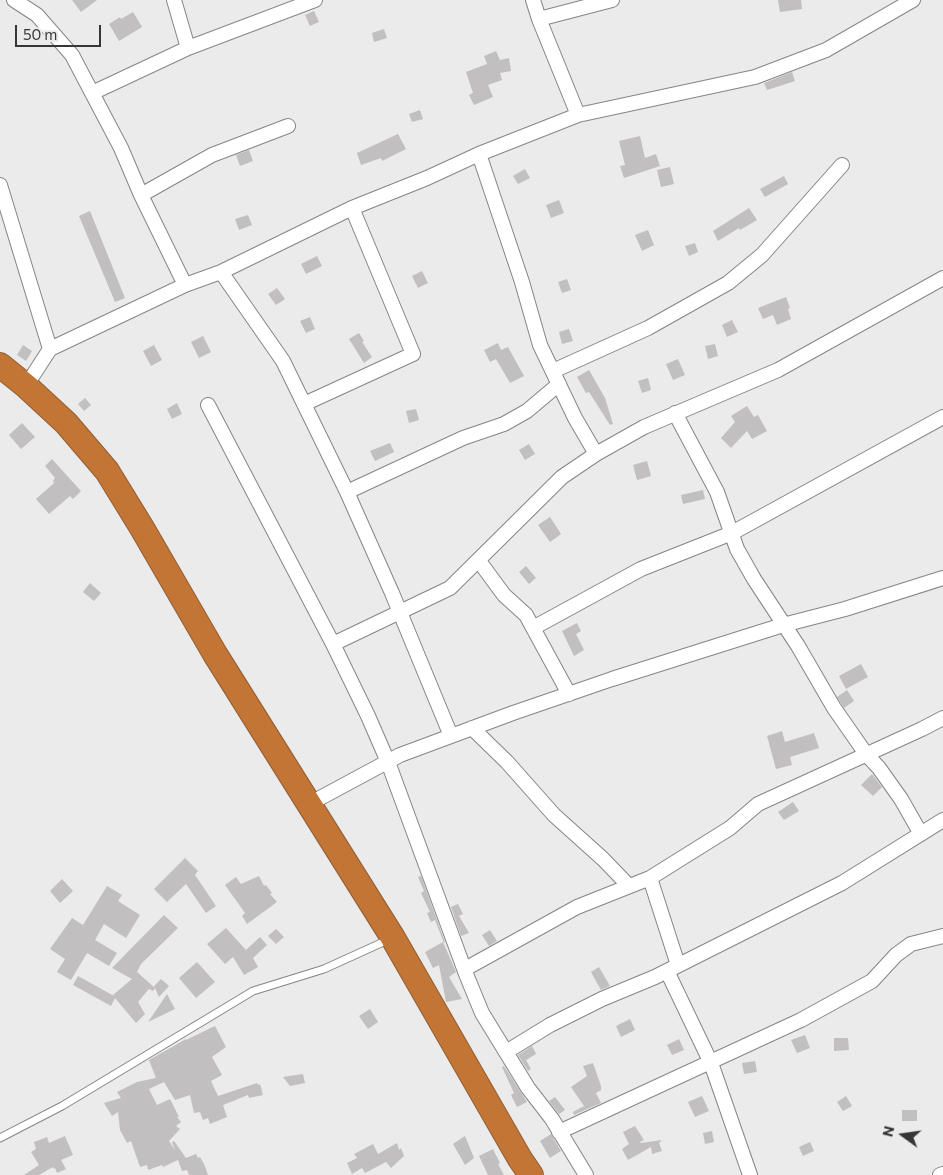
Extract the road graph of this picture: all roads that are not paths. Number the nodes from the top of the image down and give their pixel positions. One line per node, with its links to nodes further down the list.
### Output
1 (14, 0): 9 (street)
2 (174, 0): 8 (street)
3 (315, 0): 8 (street)
4 (533, 0): 7 (street)
5 (612, 0): 7 (street)
6 (913, 0): 10 (street)
7 (539, 19): 10 (street)
8 (188, 48): 9 (street)
9 (92, 93): 15 (street)
10 (578, 115): 12 (street)
11 (288, 126): 15 (street)
12 (479, 154): 16 (street); 22 (street)
13 (842, 164): 22 (street)
14 (0, 185): 20 (street)
15 (141, 195): 19 (street)
16 (352, 208): 17 (street); 25 (street)
17 (221, 272): 19 (street); 25 (street)
18 (943, 278): 26 (street)
19 (185, 285): 20 (street)
20 (50, 349): 23 (street)
21 (0, 365): 23 (highway)
22 (556, 377): 28 (street); 29 (street)
23 (26, 386): 43 (highway)
24 (208, 404): 36 (street)
25 (304, 404): 29 (street)
26 (675, 413): 28 (street); 30 (street)
27 (943, 418): 30 (street)
28 (596, 454): 31 (street)
29 (347, 492): 33 (street)
30 (732, 533): 34 (street); 35 (street)
31 (479, 561): 33 (street); 35 (street)
32 (943, 578): 34 (street)
33 (400, 613): 36 (street); 40 (street)
34 (783, 625): 37 (street); 41 (street)
35 (533, 628): 37 (street)
36 (333, 644): 42 (street)
37 (569, 694): 39 (street)
38 (943, 718): 41 (street)
39 (472, 728): 40 (street); 47 (street)
40 (451, 736): 42 (street)
41 (866, 754): 45 (street); 46 (street)
42 (388, 762): 43 (street); 51 (street)
43 (309, 804): 49 (highway)
44 (943, 820): 45 (street)
45 (921, 834): 50 (street)
46 (650, 878): 47 (street); 50 (street)
47 (629, 886): 51 (street)
48 (943, 936): 53 (street)
49 (393, 938): 55 (lane); 56 (highway)
50 (673, 968): 52 (street); 53 (street)
51 (465, 969): 52 (street)
52 (506, 1052): 54 (street)
53 (712, 1063): 54 (street); 58 (street)
54 (559, 1132): 57 (street)
55 (0, 1138)
56 (531, 1175)
57 (586, 1175)
58 (750, 1175)

